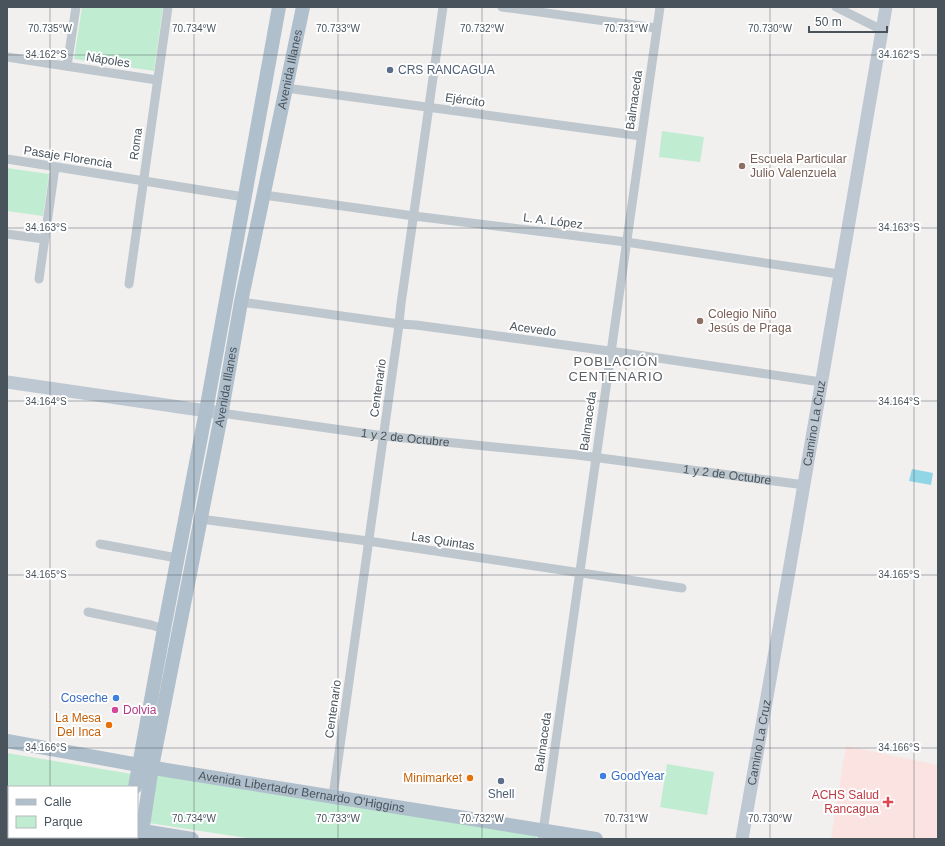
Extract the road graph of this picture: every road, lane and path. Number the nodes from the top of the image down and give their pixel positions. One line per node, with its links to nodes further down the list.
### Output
1 (76, 7): 13 (street)
2 (168, 7): 14 (street, Roma)
3 (279, 7): 22 (main road, Avenida Illanes)
4 (303, 7): 15 (main road, Avenida Illanes)
5 (444, 7): 16 (street, Centenario)
6 (502, 7): 10 (street)
7 (660, 7): 10 (street, Balmaceda)
8 (836, 7): 11 (street)
9 (886, 7): 11 (street, Camino La Cruz)
10 (656, 28): 17 (street, Balmaceda)
11 (882, 30): 27 (street, Camino La Cruz)
12 (7, 57): 13 (street, Nápoles)
13 (67, 66): 14 (street, Nápoles)
14 (157, 80): 20 (street, Roma)
15 (286, 88): 16 (street, Ejército); 21 (main road, Avenida Illanes)
16 (429, 108): 17 (street, Ejército); 23 (street, Centenario)
17 (641, 136): 26 (street, Balmaceda)
18 (7, 159): 19 (street, Pasaje Florencia)
19 (54, 167): 20 (street, Pasaje Florencia); 25 (street)
20 (143, 181): 22 (street, Pasaje Florencia); 29 (street, Roma)
21 (264, 195): 23 (street, L. A. López); 30 (main road, Avenida Illanes)
22 (244, 197): 37 (main road, Avenida Illanes)
23 (414, 216): 26 (street, L. A. López); 31 (street, Centenario)
24 (7, 234): 25 (street)
25 (44, 239): 28 (street)
26 (626, 242): 27 (street, L. A. López); 32 (street, Balmaceda)
27 (839, 274): 34 (street, Camino La Cruz)
28 (39, 279)
29 (129, 284)
30 (242, 302): 31 (street, Acevedo); 38 (main road, Avenida Illanes)
31 (399, 324): 32 (street, Acevedo); 39 (street, Centenario)
32 (610, 352): 34 (street, Acevedo); 40 (street, Balmaceda)
33 (7, 382): 35 (street, 1 y 2 de Octubre)
34 (821, 382): 41 (street, Camino La Cruz)
35 (22, 383): 36 (street); 37 (street, 1 y 2 de Octubre)
36 (7, 392)
37 (206, 411): 38 (street, 1 y 2 de Octubre); 45 (main road, Avenida Illanes)
38 (222, 413): 39 (street, 1 y 2 de Octubre); 42 (main road, Avenida Illanes)
39 (384, 436): 40 (street, 1 y 2 de Octubre); 43 (street, Centenario)
40 (596, 458): 41 (street, 1 y 2 de Octubre); 46 (street, Balmaceda)
41 (805, 485): 58 (street, Camino La Cruz)
42 (200, 519): 43 (street, Las Quintas); 51 (main road, Avenida Illanes)
43 (368, 541): 46 (street, Las Quintas); 53 (street, Centenario)
44 (100, 544): 45 (street)
45 (177, 558): 49 (main road, Avenida Illanes)
46 (579, 574): 47 (street, Las Quintas); 55 (street, Balmaceda)
47 (682, 588)
48 (88, 612): 49 (street)
49 (164, 629): 51 (main road, Avenida Illanes)
50 (7, 741): 51 (main road, Avenida Libertador Bernardo O'Higgins)
51 (145, 766): 52 (main road); 53 (main road, Avenida Libertador Bernardo O'Higgins); 54 (main road)
52 (135, 786)
53 (333, 796): 55 (main road, Avenida Libertador Bernardo O'Higgins)
54 (140, 834): 56 (main road)
55 (542, 835): 57 (main road, Avenida Libertador Bernardo O'Higgins)
56 (192, 839)
57 (596, 839)
58 (742, 839)

